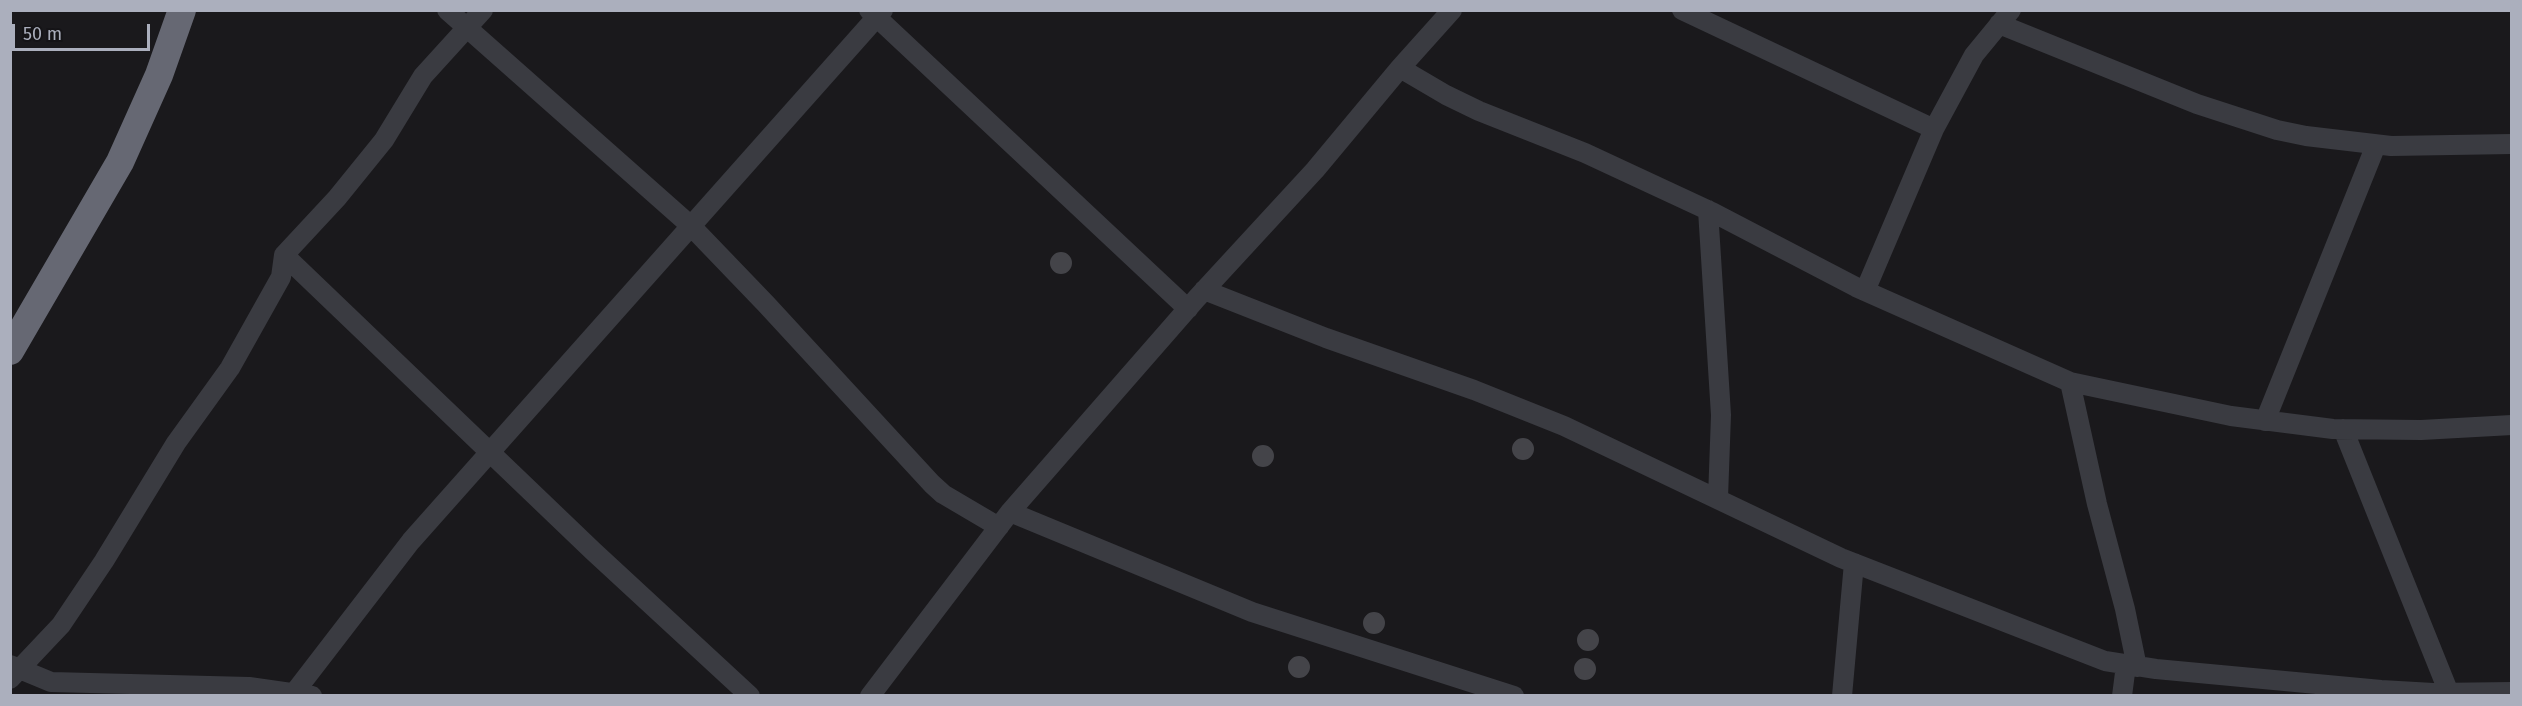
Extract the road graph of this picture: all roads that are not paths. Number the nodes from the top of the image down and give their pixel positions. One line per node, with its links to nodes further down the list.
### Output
1 (182, 10): 19 (highway)
2 (447, 10): 8 (street)
3 (483, 10): 8 (street)
4 (1452, 10): 9 (street)
5 (1682, 10): 10 (street)
6 (876, 13): 14 (street); 18 (street)
7 (2005, 17): 10 (street); 12 (street)
8 (468, 27): 14 (street); 15 (street)
9 (1400, 68): 13 (street); 16 (street)
10 (1934, 129): 17 (street)
11 (2511, 144): 12 (street)
12 (2376, 145): 21 (street)
13 (1708, 210): 17 (street); 25 (street)
14 (691, 226): 24 (street); 26 (street)
15 (284, 255): 24 (street); 29 (street)
16 (1204, 290): 18 (street); 25 (street)
17 (1865, 291): 20 (street)
18 (1188, 309): 26 (street)
19 (10, 351)
20 (2070, 382): 21 (street); 28 (street)
21 (2265, 421): 23 (street)
22 (2511, 425): 23 (street)
23 (2343, 429): 32 (street)
24 (490, 453): 33 (street); 35 (street)
25 (1718, 498): 27 (street)
26 (1005, 520): 36 (street); 37 (street)
27 (1854, 563): 28 (street); 38 (street)
28 (2132, 666): 34 (street); 39 (street)
29 (13, 671): 30 (street)
30 (248, 691): 33 (street)
31 (2511, 692): 32 (street)
32 (2449, 693): 34 (street)
33 (303, 694)
34 (2428, 694)
35 (750, 696)
36 (870, 696)
37 (1514, 696)
38 (1842, 696)
39 (2122, 696)

